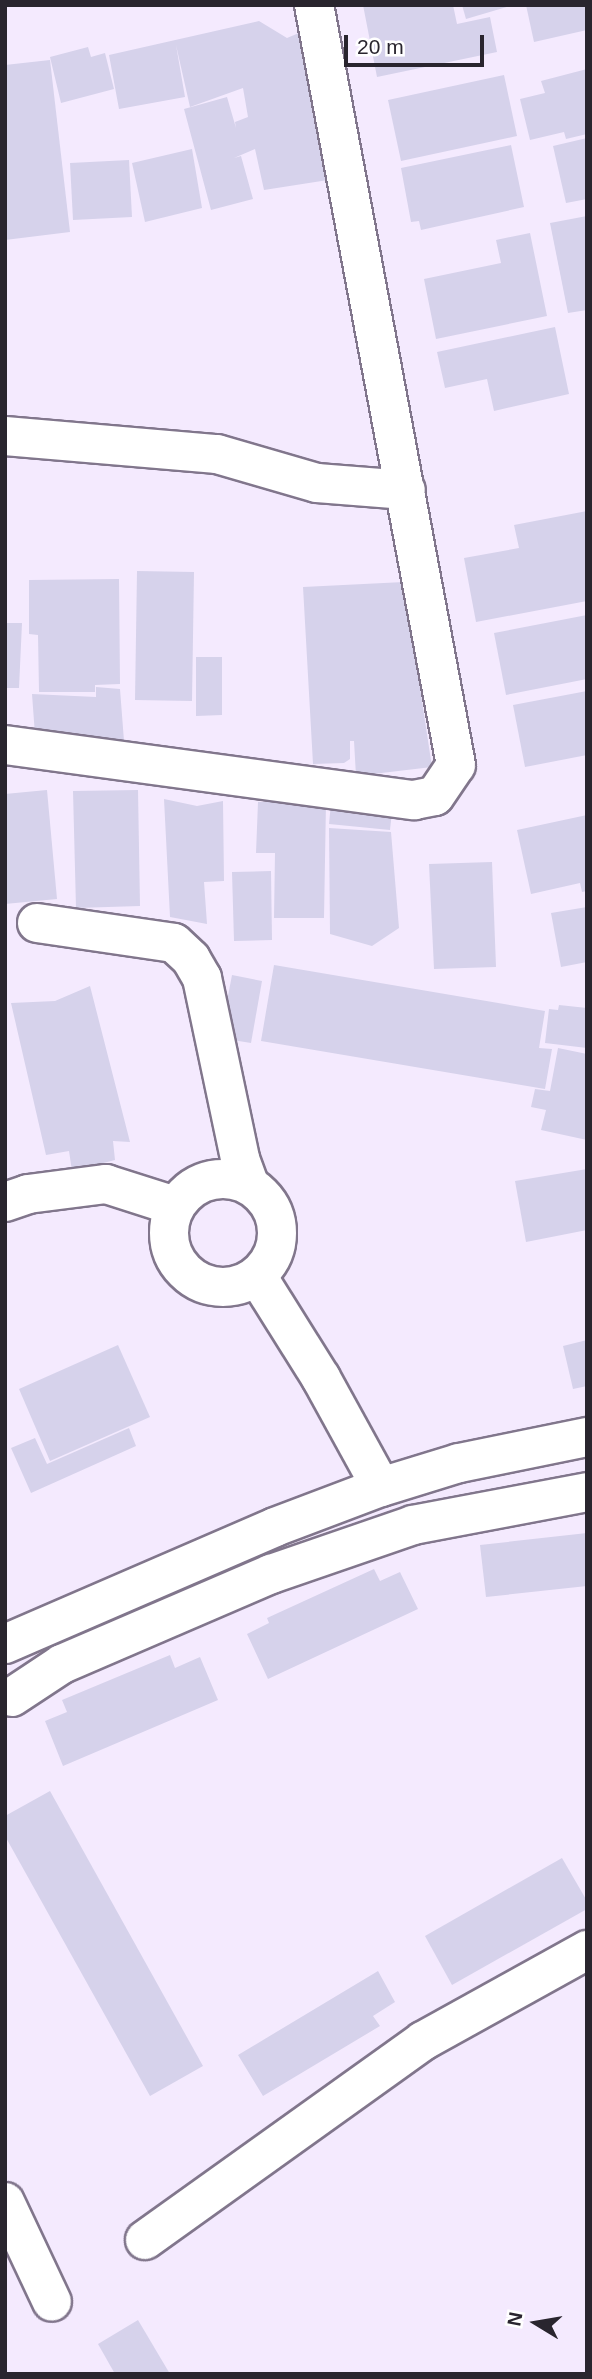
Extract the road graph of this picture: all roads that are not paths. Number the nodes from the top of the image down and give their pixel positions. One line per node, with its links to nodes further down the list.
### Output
1 (314, 5): 3 (street)
2 (5, 436): 3 (street)
3 (406, 490): 4 (street)
4 (5, 745)
5 (37, 923): 6 (street)
6 (249, 1184): 8 (street); 9 (street)
7 (5, 1202): 8 (street)
8 (175, 1206): 9 (street)
9 (257, 1276): 11 (street)
10 (587, 1437): 11 (street)
11 (381, 1487): 13 (street)
12 (587, 1492): 14 (street)
13 (5, 1644)
14 (12, 1697)
15 (587, 1950): 17 (street)
16 (5, 2202): 18 (street)
17 (145, 2239)
18 (52, 2302)

